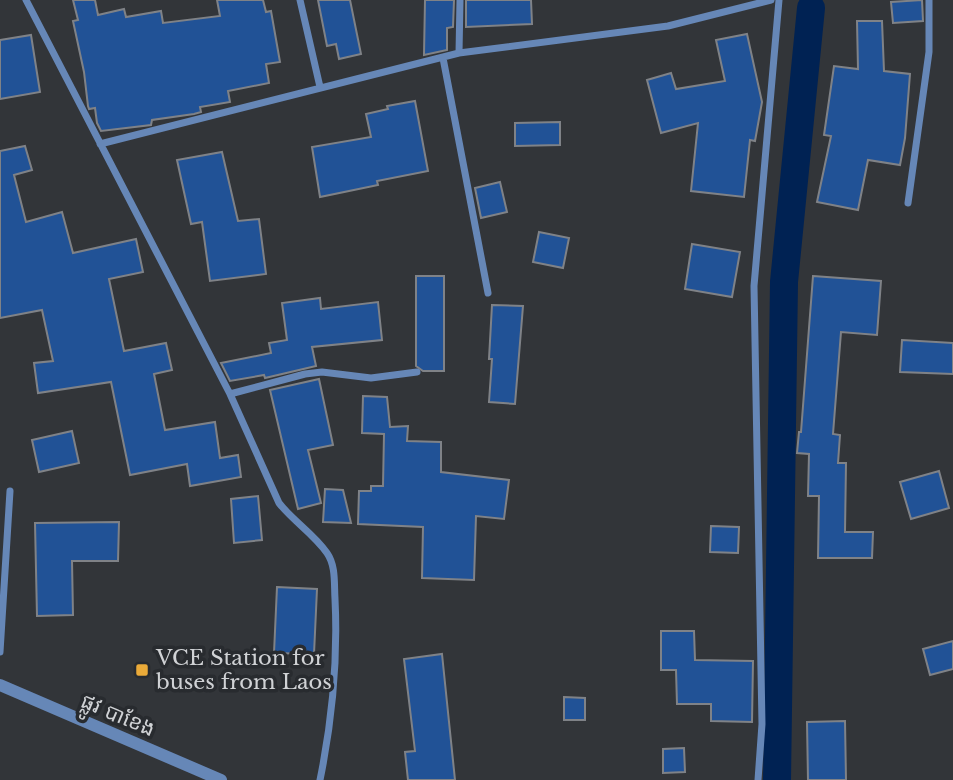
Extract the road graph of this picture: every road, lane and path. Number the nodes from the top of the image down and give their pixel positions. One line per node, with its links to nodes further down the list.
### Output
1 (26, 0): 10 (street)
2 (300, 0): 9 (street)
3 (460, 0): 7 (street)
4 (771, 0): 7 (street)
5 (779, 0): 20 (street)
6 (929, 0): 11 (street)
7 (459, 54): 8 (street)
8 (443, 58): 9 (street); 12 (street)
9 (320, 87): 10 (street)
10 (100, 144): 14 (street)
11 (908, 203)
12 (488, 293)
13 (417, 372): 14 (street)
14 (230, 394): 19 (street)
15 (10, 491): 16 (street)
16 (0, 652)
17 (0, 685): 18 (street, ផ្លូវ បាខែង)
18 (221, 780)
19 (320, 780)
20 (758, 780)

